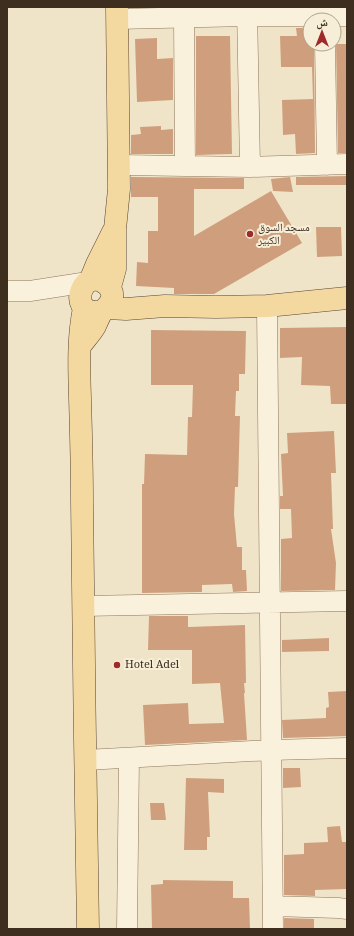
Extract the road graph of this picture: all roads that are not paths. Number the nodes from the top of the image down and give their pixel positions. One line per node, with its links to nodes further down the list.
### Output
1 (247, 12): 3 (street); 4 (street); 10 (street)
2 (117, 13): 4 (street); 7 (main road)
3 (302, 16)
4 (184, 18): 9 (street)
5 (325, 52): 8 (street)
6 (347, 164): 8 (street)
7 (120, 165): 9 (street); 12 (main road)
8 (327, 165): 10 (street)
9 (185, 166): 10 (street)
10 (250, 167)
11 (7, 291): 12 (street)
12 (97, 297): 14 (main road); 17 (main road)
13 (347, 298): 14 (main road)
14 (267, 306): 16 (street)
15 (347, 601): 16 (street)
16 (271, 603): 17 (street); 19 (street)
17 (84, 606): 21 (main road)
18 (347, 748): 19 (street)
19 (271, 750): 20 (street); 22 (street)
20 (129, 758): 21 (street); 25 (street)
21 (85, 760): 24 (main road)
22 (273, 906): 23 (street); 26 (street)
23 (347, 909)
24 (88, 929)
25 (127, 929)
26 (273, 929)

